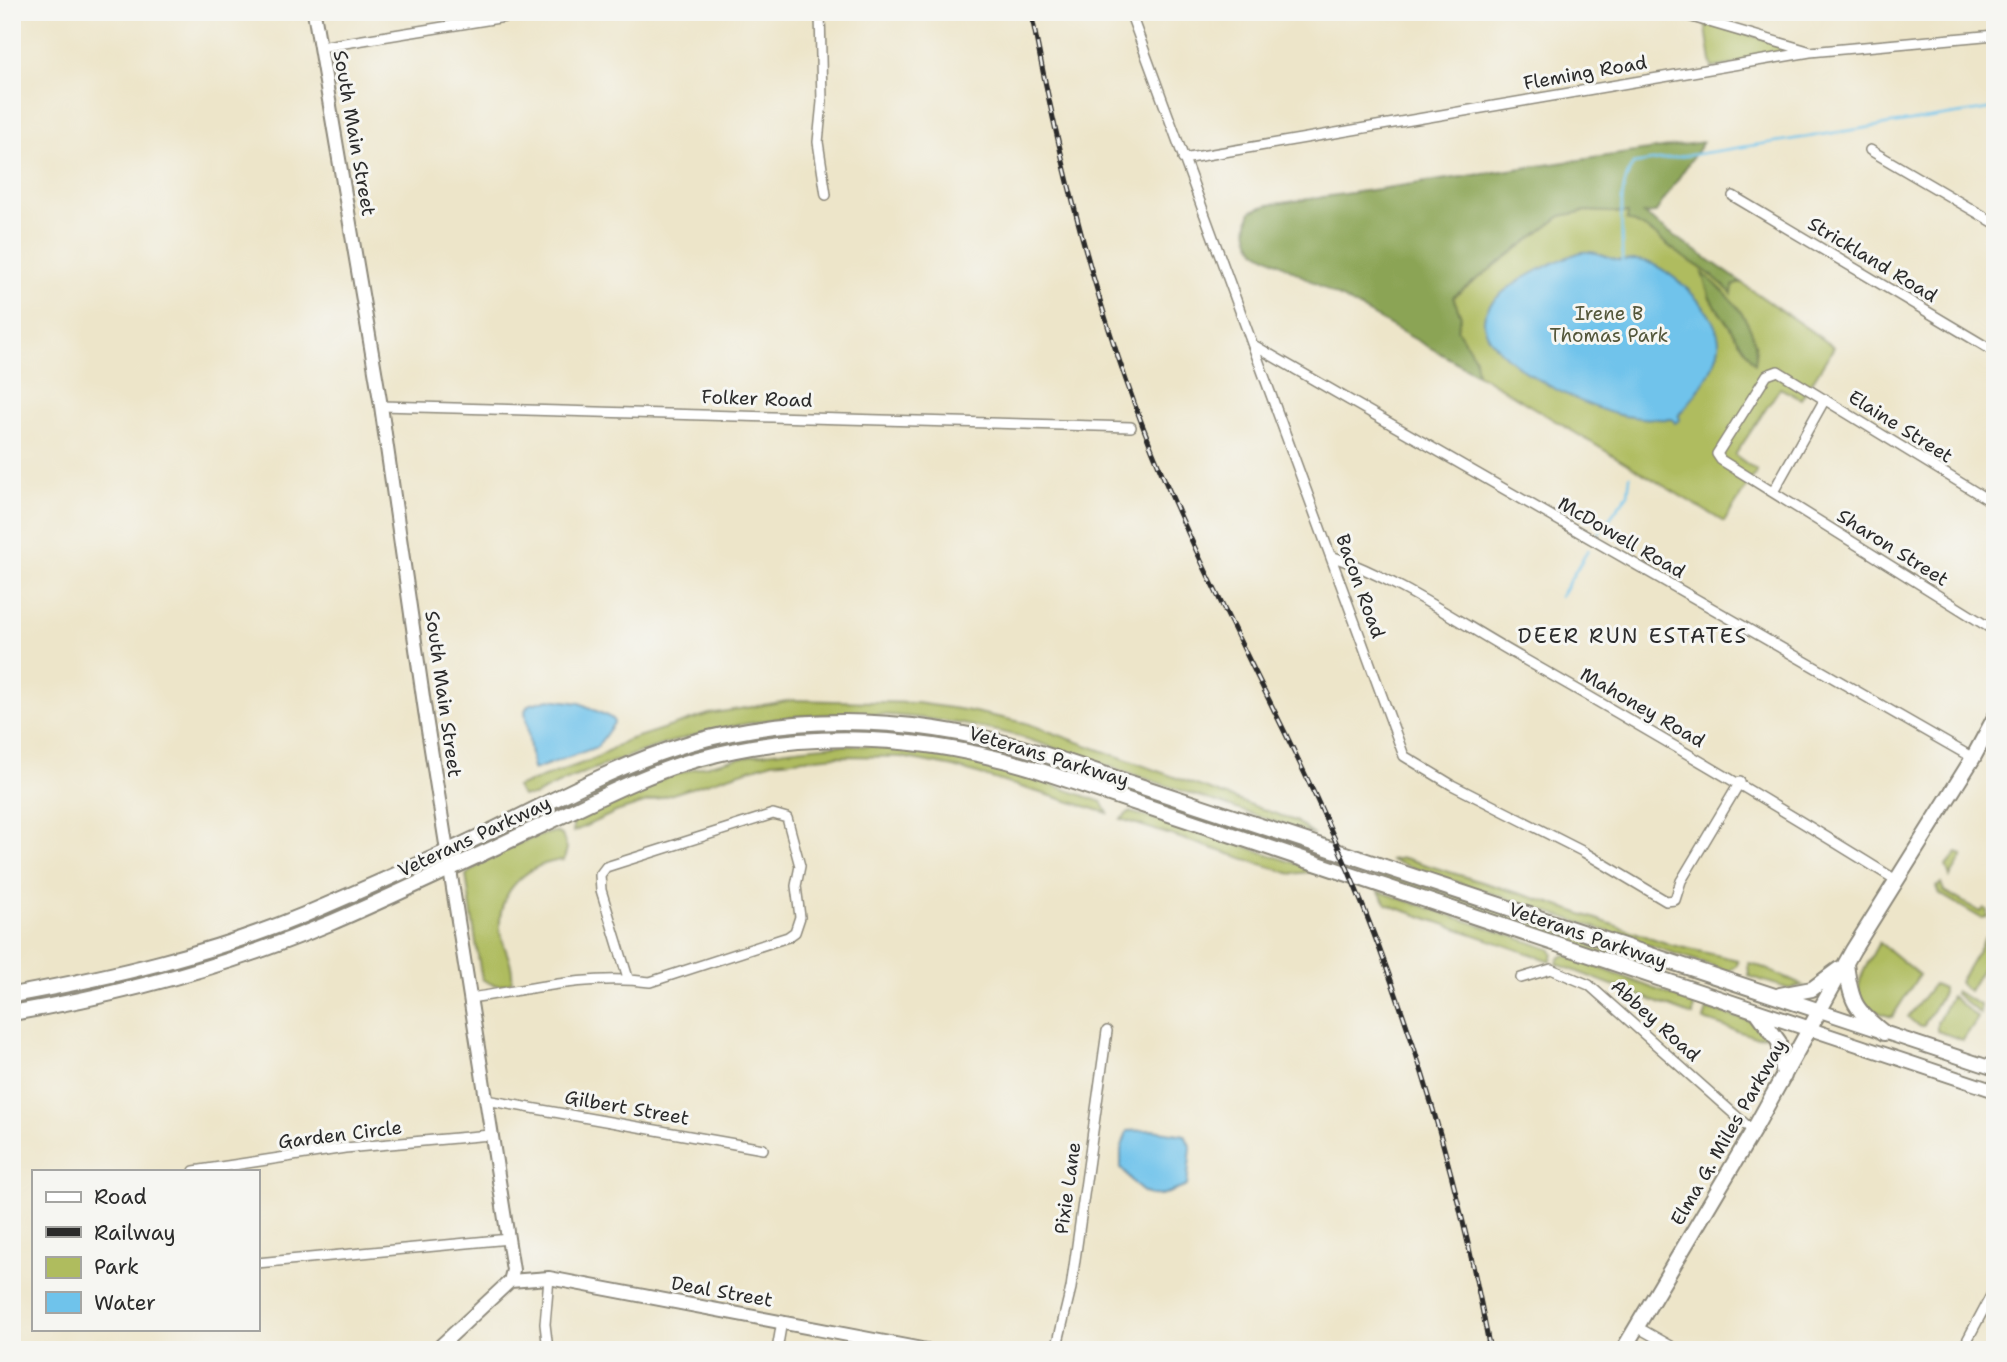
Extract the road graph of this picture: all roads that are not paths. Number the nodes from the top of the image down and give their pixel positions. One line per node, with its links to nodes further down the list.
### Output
1 (314, 12): 8 (street, South Main Street)
2 (536, 12): 8 (street)
3 (820, 12): 12 (street)
4 (1149, 12): 6 (street)
5 (1675, 12): 9 (street)
6 (1131, 14): 11 (street, Bacon Road)
7 (1995, 34): 9 (street, Fleming Road)
8 (320, 47): 18 (street, South Main Street)
9 (1810, 52): 11 (street, Fleming Road)
10 (1870, 150): 14 (street)
11 (1182, 159): 15 (street, Bacon Road)
12 (826, 195)
13 (1733, 196): 16 (street, Strickland Road)
14 (1995, 223)
15 (1255, 346): 22 (street, Bacon Road); 25 (street, McDowell Road)
16 (1995, 352)
17 (1825, 399): 20 (street); 20 (street, Elaine Street); 21 (street, Elaine Street)
18 (381, 405): 19 (street, Folker Road); 27 (street, South Main Street)
19 (1131, 427)
20 (1773, 492): 23 (street, Sharon Street)
21 (1995, 504)
22 (1331, 556): 26 (street, Mahoney Road); 26 (street, Bacon Road)
23 (1995, 631)
24 (1995, 717): 25 (main road, Elma G. Miles Parkway)
25 (1973, 758): 29 (main road, Elma G. Miles Parkway)
26 (1740, 782): 29 (street, Mahoney Road)
27 (447, 852): 28 (street, South Main Street); 33 (main road, Veterans Parkway); 34 (main road, Veterans Parkway)
28 (450, 870): 35 (street, South Main Street); 36 (main road, Veterans Parkway); 38 (main road, Veterans Parkway)
29 (1896, 880): 30 (main road, Elma G. Miles Parkway)
30 (1846, 964): 34 (main road); 37 (main road, Elma G. Miles Parkway); 41 (main road)
31 (628, 978): 31 (street); 35 (street)
32 (1521, 978): 46 (street, Abbey Road)
33 (12, 995)
34 (1770, 995): 37 (main road, Veterans Parkway)
35 (471, 998): 45 (street, South Main Street)
36 (1757, 1012): 39 (main road, Veterans Parkway); 43 (main road)
37 (1820, 1012): 39 (main road, Elma G. Miles Parkway); 41 (street, Veterans Parkway)
38 (12, 1013)
39 (1810, 1029): 43 (main road, Elma G. Miles Parkway); 44 (street, Veterans Parkway)
40 (1107, 1031): 62 (street, Pixie Lane)
41 (1884, 1033): 42 (street, Veterans Parkway)
42 (1995, 1069)
43 (1784, 1076): 46 (main road, Elma G. Miles Parkway)
44 (1995, 1091)
45 (486, 1100): 47 (street, South Main Street); 48 (street, Gilbert Street)
46 (1753, 1131): 56 (main road, Elma G. Miles Parkway)
47 (490, 1135): 49 (street, Garden Circle); 50 (street, South Main Street)
48 (763, 1149)
49 (201, 1170)
50 (509, 1239): 51 (street); 53 (street, South Main Street)
51 (259, 1263)
52 (549, 1278): 53 (street, Deal Street); 55 (street, Deal Street); 59 (street)
53 (510, 1281): 58 (street)
54 (1995, 1288): 65 (street)
55 (782, 1321): 57 (street, Deal Street); 60 (street)
56 (1637, 1327): 63 (main road, Elma G. Miles Parkway); 64 (street)
57 (898, 1346): 61 (street, Deal Street)
58 (436, 1350)
59 (548, 1350)
60 (777, 1350)
61 (927, 1350)
62 (1056, 1350)
63 (1623, 1350)
64 (1678, 1350)
65 (1962, 1350)

